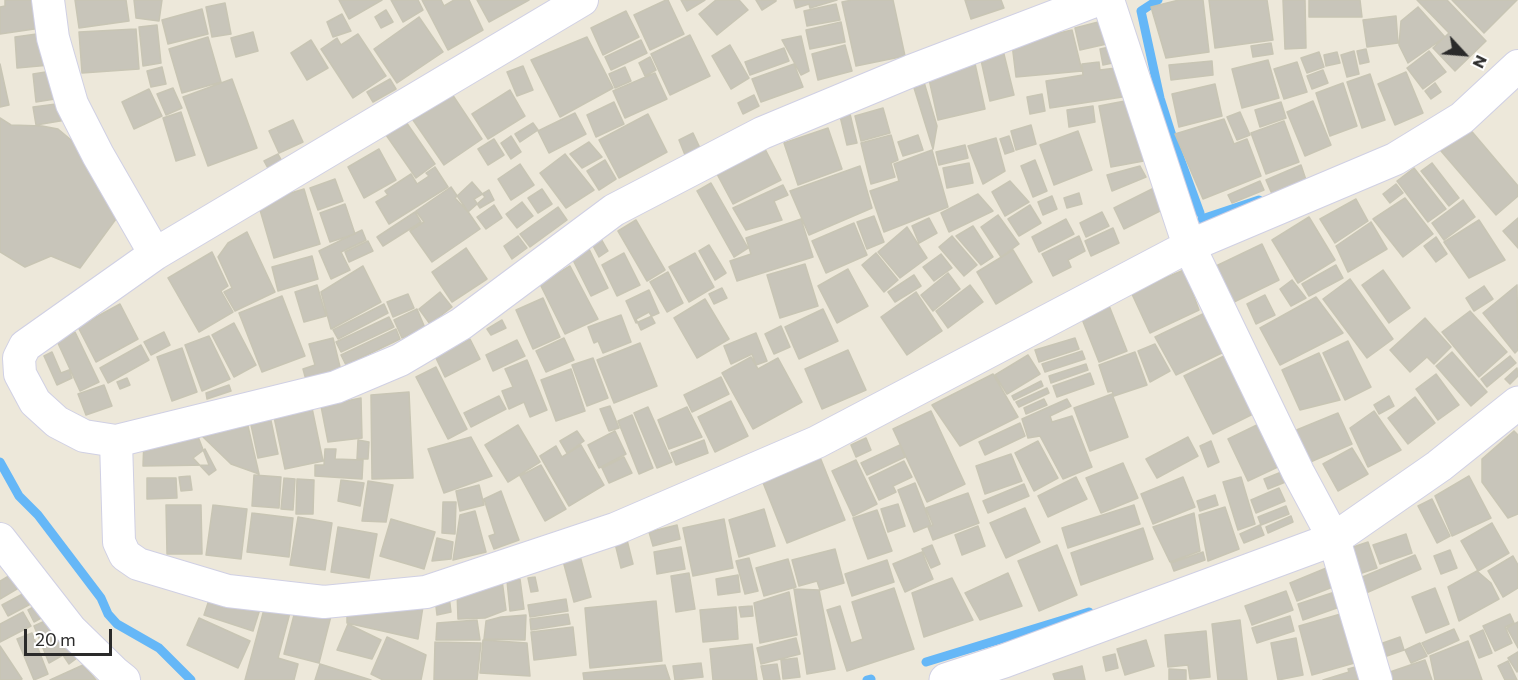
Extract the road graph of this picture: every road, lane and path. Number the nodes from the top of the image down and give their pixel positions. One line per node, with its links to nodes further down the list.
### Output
1 (48, 0): 7 (street)
2 (582, 0): 7 (street)
3 (1097, 0): 9 (street)
4 (1108, 0): 6 (street)
5 (1518, 66): 6 (street)
6 (1189, 246): 9 (street); 11 (street)
7 (155, 254): 9 (street)
8 (1518, 403): 11 (street)
9 (116, 441)
10 (0, 539): 12 (street)
11 (1334, 539): 13 (street); 14 (street)
12 (124, 680)
13 (946, 680)
14 (1376, 680)

